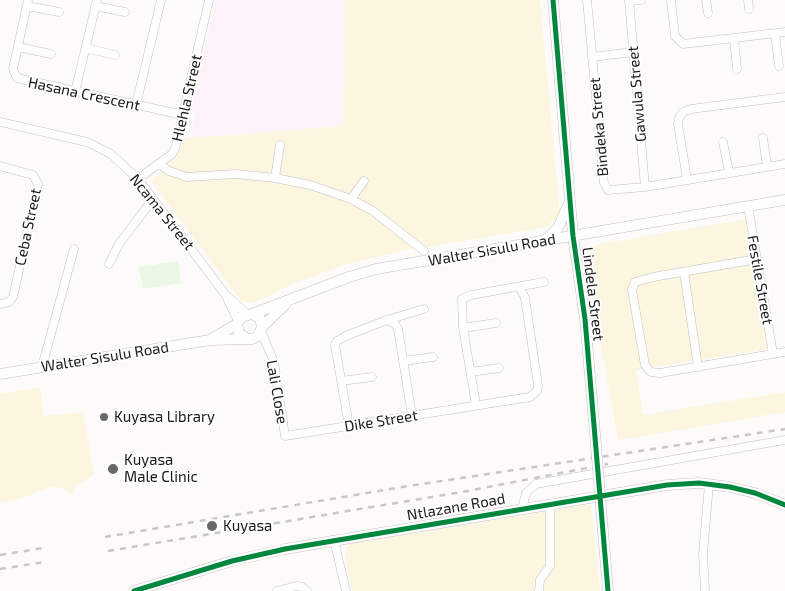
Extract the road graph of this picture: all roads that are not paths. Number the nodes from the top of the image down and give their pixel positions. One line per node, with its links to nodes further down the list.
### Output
1 (161, 0): 29 (street)
2 (209, 0): 30 (street, Hlehla Street)
3 (553, 0): 47 (street, Lindela Street)
4 (587, 0): 24 (street, Bindeka Street)
5 (641, 0): 9 (street)
6 (671, 0): 18 (street)
7 (706, 0): 15 (street)
8 (748, 0): 12 (street)
9 (629, 1): 21 (street, Gawula Street)
10 (28, 3): 13 (street, Hasana Crescent); 19 (street, Hasana Crescent)
11 (96, 3): 14 (street); 20 (street)
12 (749, 9)
13 (59, 12)
14 (125, 12)
15 (708, 13)
16 (785, 32): 17 (street)
17 (775, 34): 18 (street); 25 (street)
18 (734, 39): 26 (street)
19 (18, 47): 22 (street); 27 (street, Hasana Crescent)
20 (86, 48): 23 (street); 27 (street)
21 (633, 52): 24 (street); 44 (street, Gawula Street)
22 (51, 54)
23 (116, 55)
24 (592, 57): 44 (street, Bindeka Street)
25 (778, 66)
26 (737, 69)
27 (74, 92): 29 (street, Hasana Crescent)
28 (785, 96): 42 (street)
29 (136, 106): 30 (street, Hasana Crescent)
30 (183, 115): 35 (street, Hlehla Street)
31 (0, 123): 41 (street, Ncama Street)
32 (762, 138): 38 (street)
33 (723, 142): 39 (street)
34 (280, 145): 40 (street)
35 (159, 164): 40 (street); 41 (street, Hlehla Street)
36 (785, 164): 38 (street, Bindeka Street)
37 (0, 166): 61 (street, Ceba Street)
38 (767, 167): 39 (street, Bindeka Street)
39 (729, 172): 42 (street, Bindeka Street)
40 (275, 178): 46 (street)
41 (138, 179): 45 (street, Ncama Street)
42 (688, 179): 44 (street, Bindeka Street)
43 (364, 181): 46 (street)
44 (644, 187)
45 (153, 199): 55 (street); 59 (street, Ncama Street)
46 (351, 199): 53 (street)
47 (570, 200): 50 (street, Lindela Street); 51 (street)
48 (785, 200): 49 (street, Walter Sisulu Road)
49 (748, 206): 50 (street, Walter Sisulu Road); 54 (street, Festile Street)
50 (573, 236): 51 (street, Walter Sisulu Road); 98 (street, Lindela Street, bridge)
51 (544, 241): 60 (street, Walter Sisulu Road)
52 (74, 249): 76 (street)
53 (424, 251)
54 (756, 259): 56 (street); 73 (street, Festile Street)
55 (109, 264)
56 (684, 272): 77 (street); 77 (street)
57 (544, 282): 58 (street)
58 (520, 288): 67 (street); 83 (street, Dike Street)
59 (225, 294): 63 (street, Ncama Street); 65 (street, Ncama Street)
60 (291, 300): 63 (street, Walter Sisulu Road); 68 (street, Walter Sisulu Road)
61 (0, 304)
62 (424, 309): 64 (street)
63 (250, 314): 65 (street); 68 (street)
64 (388, 320): 75 (street); 82 (street)
65 (237, 323): 69 (street); 70 (street, Walter Sisulu Road)
66 (496, 323): 67 (street)
67 (463, 328): 79 (street)
68 (262, 329): 69 (street); 71 (street, Lali Close)
69 (249, 339): 70 (street, Walter Sisulu Road); 71 (street, Lali Close)
70 (210, 340): 76 (street, Walter Sisulu Road)
71 (267, 349): 86 (street, Lali Close)
72 (785, 352): 73 (street)
73 (774, 354): 77 (street)
74 (433, 357): 75 (street)
75 (402, 361): 84 (street)
76 (42, 367): 80 (street, Walter Sisulu Road)
77 (698, 367)
78 (499, 368): 79 (street)
79 (471, 372): 83 (street)
80 (0, 374)
81 (372, 378): 82 (street)
82 (341, 381): 85 (street)
83 (476, 405): 84 (street, Dike Street)
84 (412, 416): 85 (street, Dike Street)
85 (349, 426): 86 (street, Dike Street)
86 (285, 436)
87 (785, 440): 91 (street)
88 (709, 484): 89 (street, Ntlazane Road); 90 (street, Ntlazane Road); 99 (street)
89 (550, 504): 91 (street, Ntlazane Road); 97 (street)
90 (785, 505)
91 (522, 508): 92 (street, Ntlazane Road)
92 (334, 540): 93 (street, Ntlazane Road); 96 (street)
93 (134, 591)
94 (277, 591): 95 (street)
95 (307, 591)
96 (346, 591)
97 (539, 591)
98 (608, 591)
99 (705, 591)

